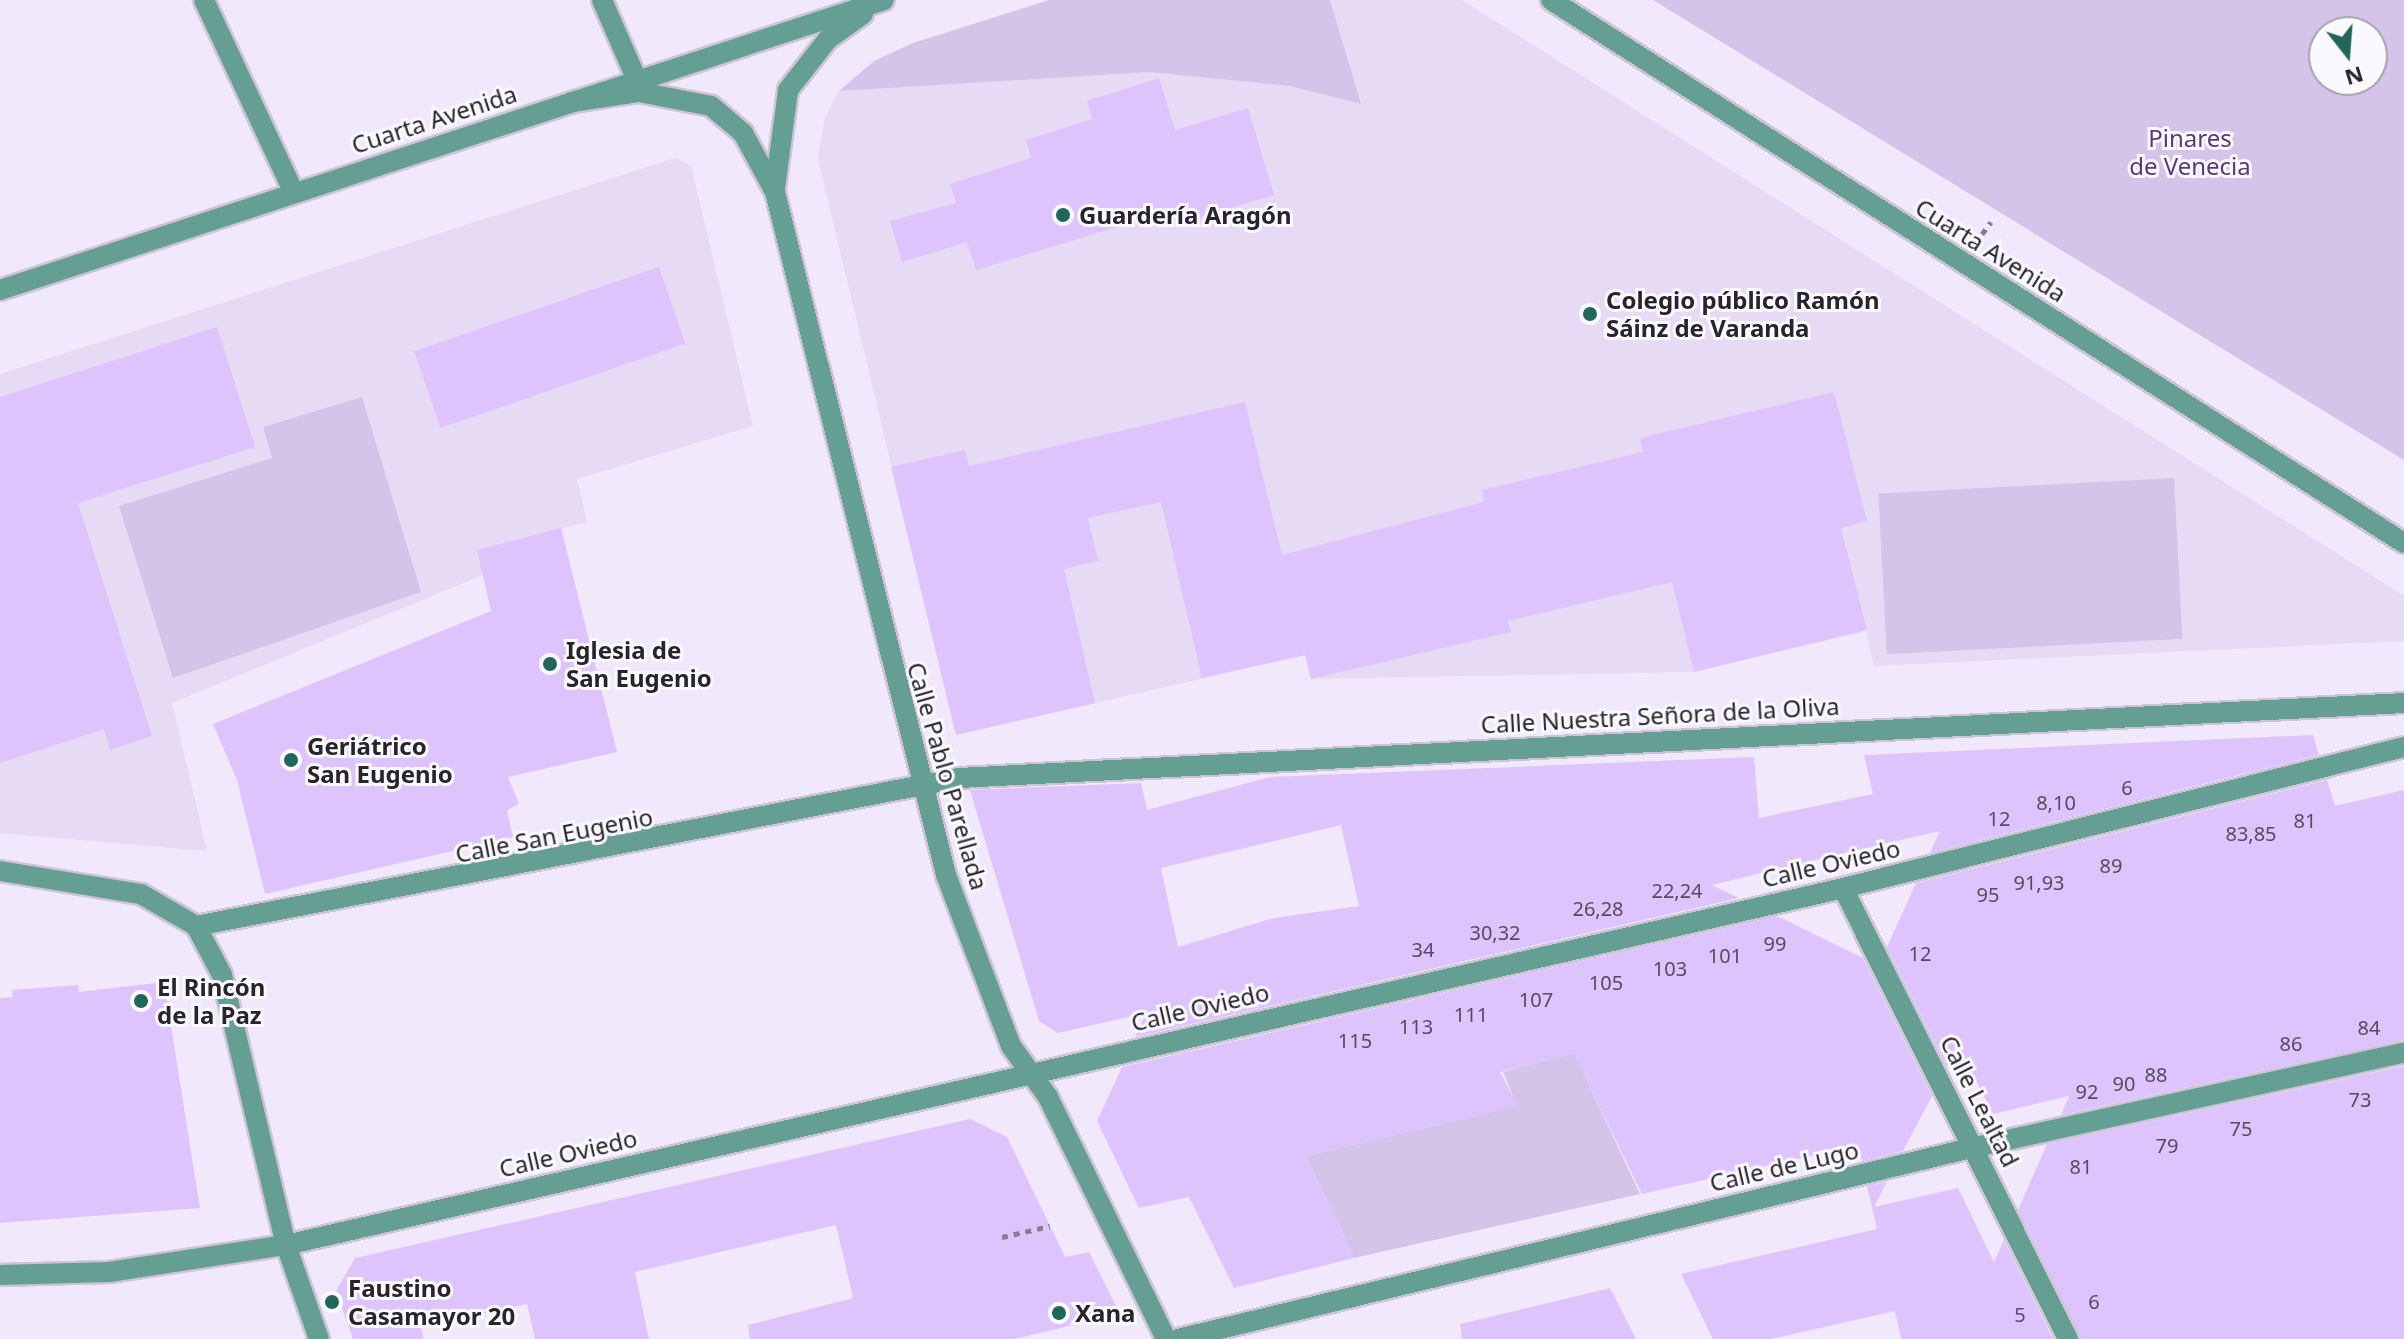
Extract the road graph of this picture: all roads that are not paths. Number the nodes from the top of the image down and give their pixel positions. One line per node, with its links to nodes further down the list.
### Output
1 (204, 0): 7 (street)
2 (602, 0): 5 (street)
3 (886, 0): 5 (street, Cuarta Avenida); 8 (street, Calle Pablo Parellada)
4 (1551, 0): 10 (street, Cuarta Avenida)
5 (636, 78): 6 (street, Cuarta Avenida)
6 (572, 102): 7 (street, Cuarta Avenida); 8 (street, Calle Pablo Parellada)
7 (293, 191): 9 (street, Cuarta Avenida)
8 (775, 192): 13 (street, Calle Pablo Parellada)
9 (0, 290)
10 (2404, 543)
11 (2404, 703): 13 (street, Calle Nuestra Señora de la Oliva)
12 (2404, 747): 15 (street, Calle Oviedo)
13 (920, 786): 16 (street, Calle San Eugenio); 18 (street, Calle Pablo Parellada)
14 (0, 871): 16 (street)
15 (1843, 888): 18 (street, Calle Oviedo); 19 (street, Calle Lealtad)
16 (196, 926): 20 (street)
17 (2404, 1053): 19 (street, Calle de Lugo)
18 (1030, 1072): 20 (street, Calle Oviedo); 23 (street, Calle Pablo Parellada)
19 (1975, 1147): 24 (street, Calle de Lugo); 25 (street, Calle Lealtad)
20 (286, 1245): 21 (street, Calle Oviedo); 22 (street)
21 (0, 1275)
22 (319, 1339)
23 (1166, 1339)
24 (1178, 1339)
25 (2068, 1339)

